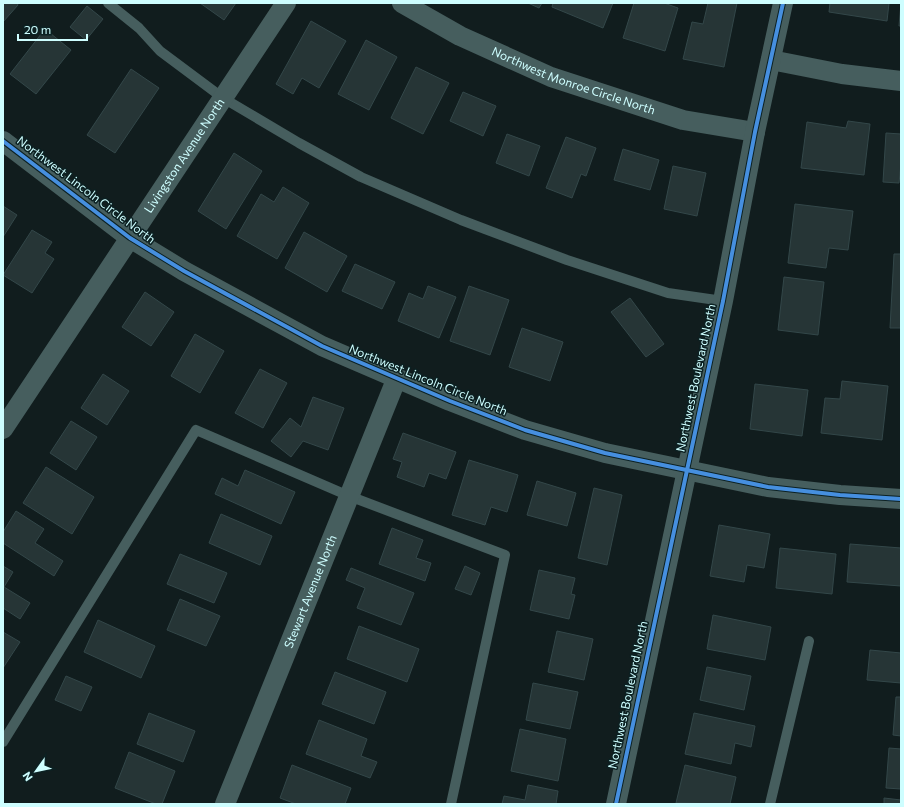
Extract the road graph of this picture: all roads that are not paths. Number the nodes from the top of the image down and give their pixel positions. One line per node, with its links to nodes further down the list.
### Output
1 (108, 3): 7 (lane)
2 (286, 3): 7 (street, Livingston Avenue North)
3 (402, 3): 8 (street, Northwest Monroe Circle North)
4 (783, 3): 5 (street, Northwest Boulevard North)
5 (771, 60): 6 (street); 8 (street, Northwest Boulevard North)
6 (901, 82)
7 (223, 98): 10 (street, Livingston Avenue North); 11 (lane)
8 (755, 132): 11 (street, Northwest Boulevard North)
9 (3, 141): 10 (street, Northwest Lincoln Circle North)
10 (130, 238): 12 (street, Northwest Lincoln Circle North); 13 (street, Livingston Avenue North)
11 (723, 301): 14 (street, Northwest Boulevard North)
12 (396, 380): 14 (street, Northwest Lincoln Circle North); 15 (street, Stewart Avenue North)
13 (3, 429)
14 (686, 471): 16 (street, Northwest Lincoln Circle North); 21 (street, Northwest Boulevard North)
15 (349, 496): 18 (lane); 19 (street, Stewart Avenue North); 20 (lane)
16 (901, 499)
17 (809, 641): 22 (lane)
18 (3, 742)
19 (225, 804)
20 (451, 804)
21 (616, 804)
22 (770, 804)

